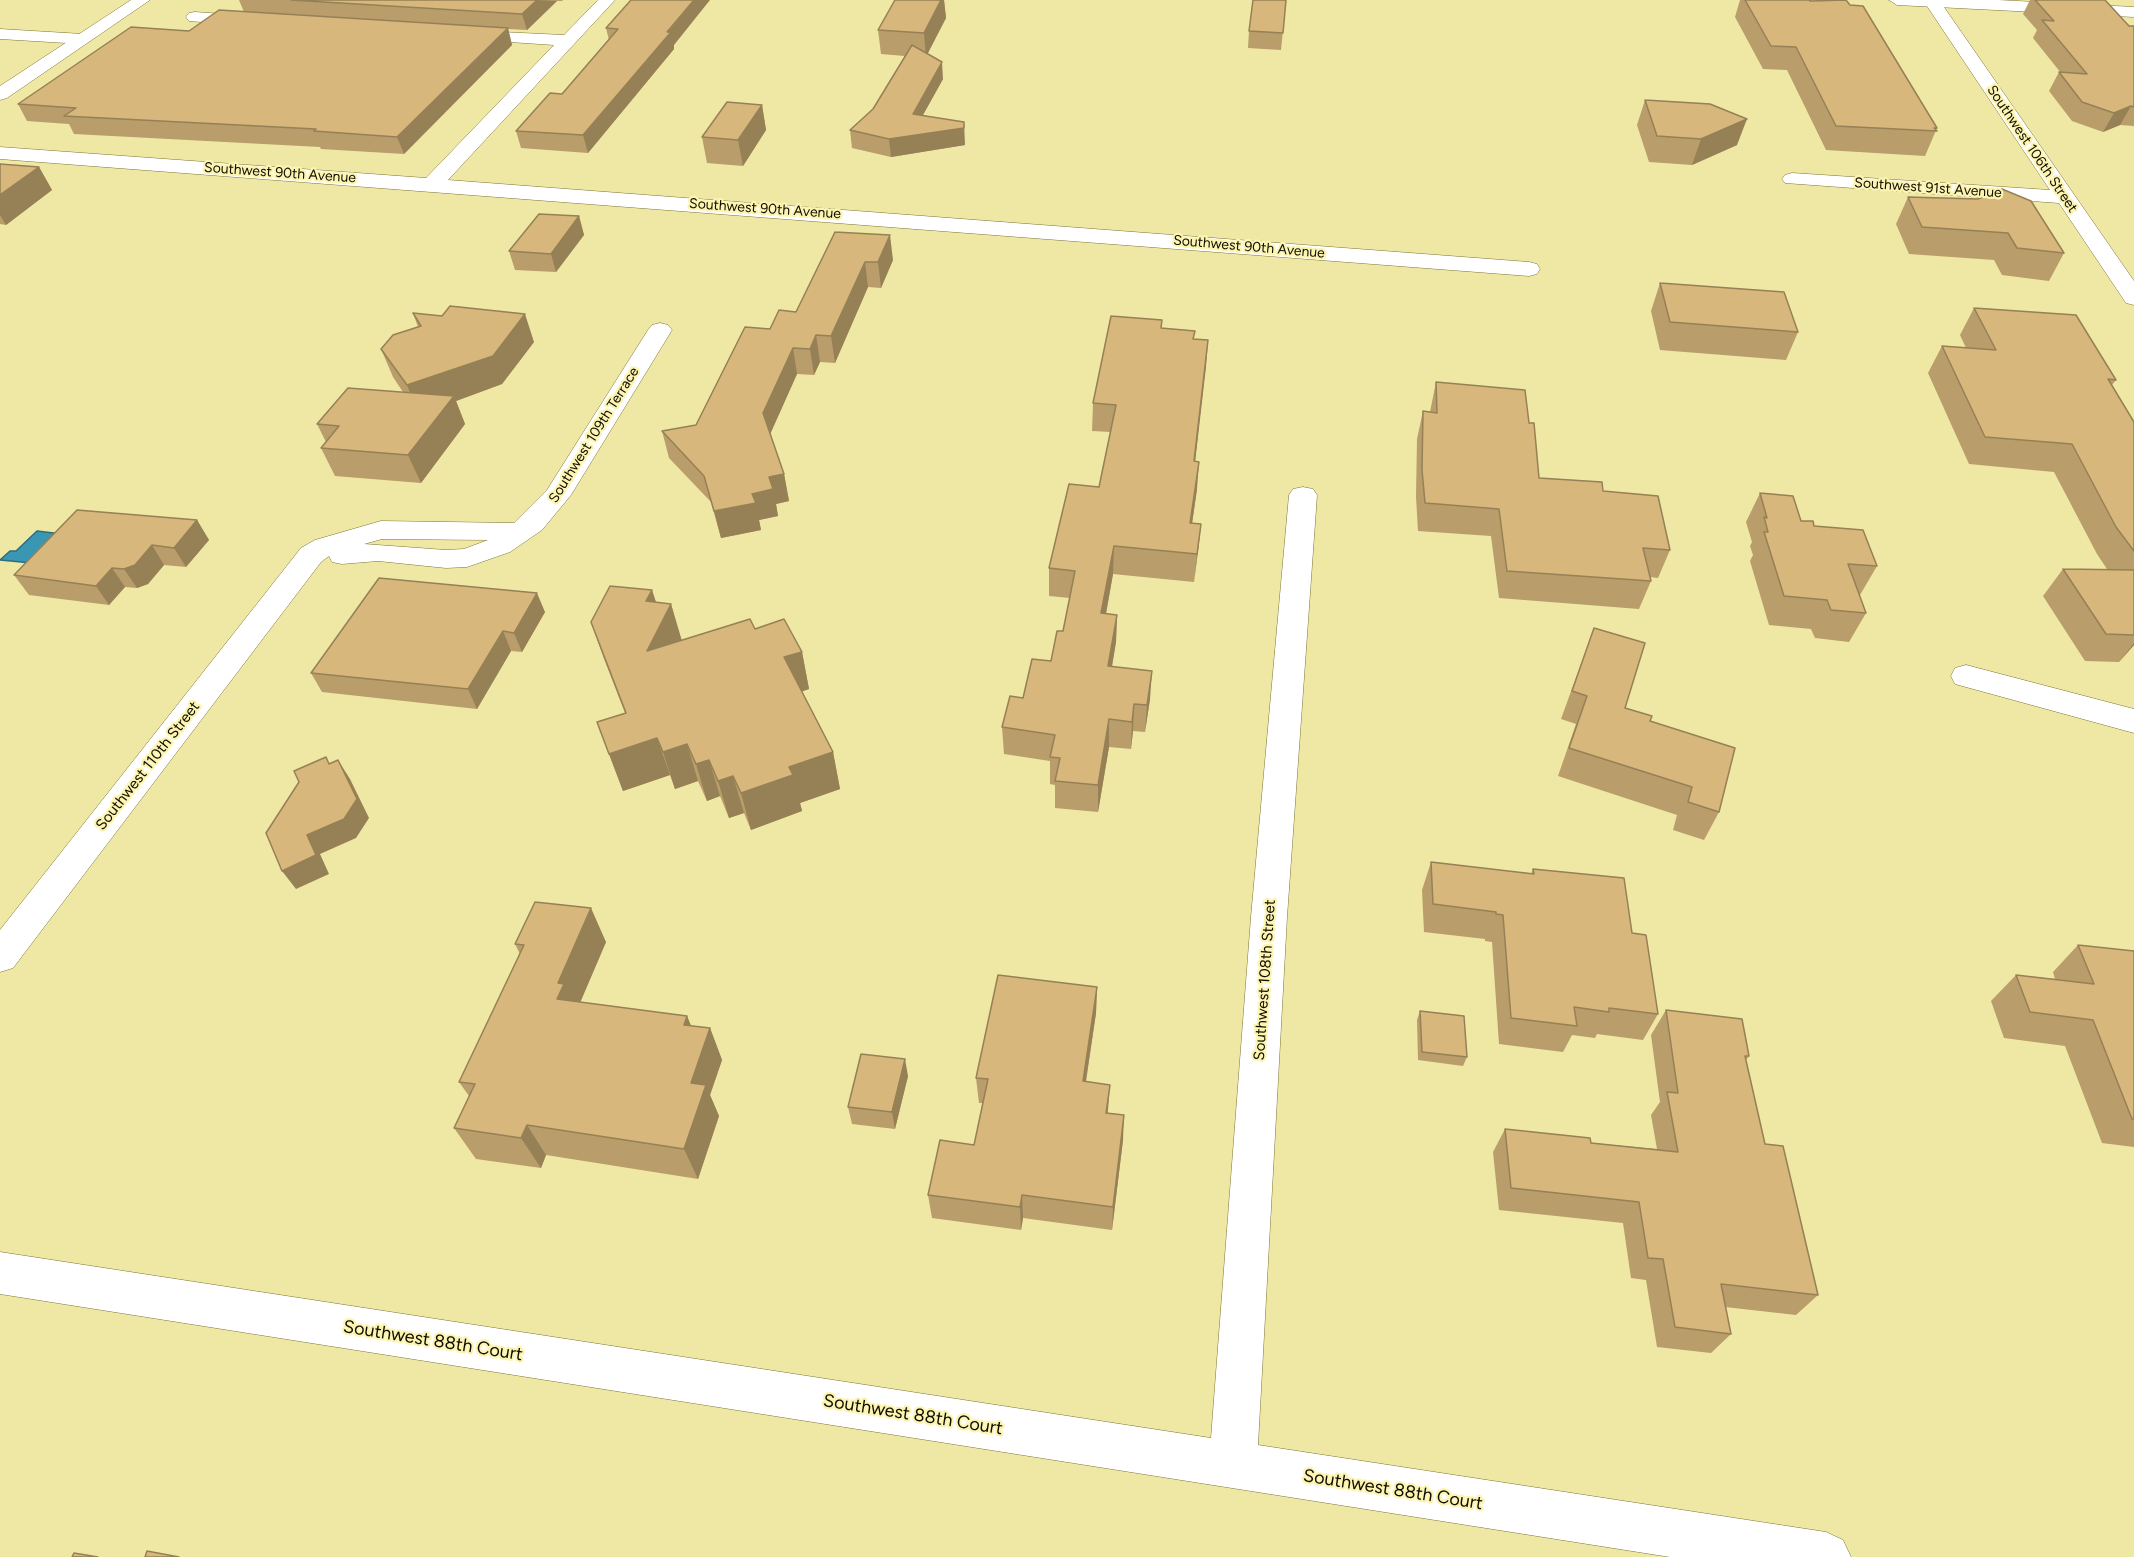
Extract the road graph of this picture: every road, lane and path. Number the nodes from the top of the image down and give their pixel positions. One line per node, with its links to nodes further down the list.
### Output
1 (142, 0): 10 (street)
2 (607, 0): 11 (street)
3 (1897, 0): 4 (street)
4 (1931, 1): 5 (street); 16 (street, Southwest 106th Street)
5 (2134, 12)
6 (195, 17): 7 (street)
7 (266, 22)
8 (442, 33): 11 (street)
9 (0, 34): 10 (street)
10 (83, 39): 12 (street)
11 (568, 41): 15 (street)
12 (0, 94)
13 (0, 153): 15 (street, Southwest 90th Avenue)
14 (1792, 179): 16 (street, Southwest 91st Avenue)
15 (432, 184): 17 (street, Southwest 90th Avenue)
16 (2064, 197): 18 (street, Southwest 106th Street)
17 (1529, 269)
18 (2134, 298)
19 (660, 330): 21 (street, Southwest 109th Terrace)
20 (1303, 495): 26 (street, Southwest 108th Street)
21 (296, 574): 24 (street, Southwest 110th Street)
22 (1966, 676): 23 (street)
23 (2134, 721)
24 (0, 957)
25 (0, 1273): 26 (street, Southwest 88th Court)
26 (1233, 1465): 27 (street, Southwest 88th Court)
27 (1826, 1557)

